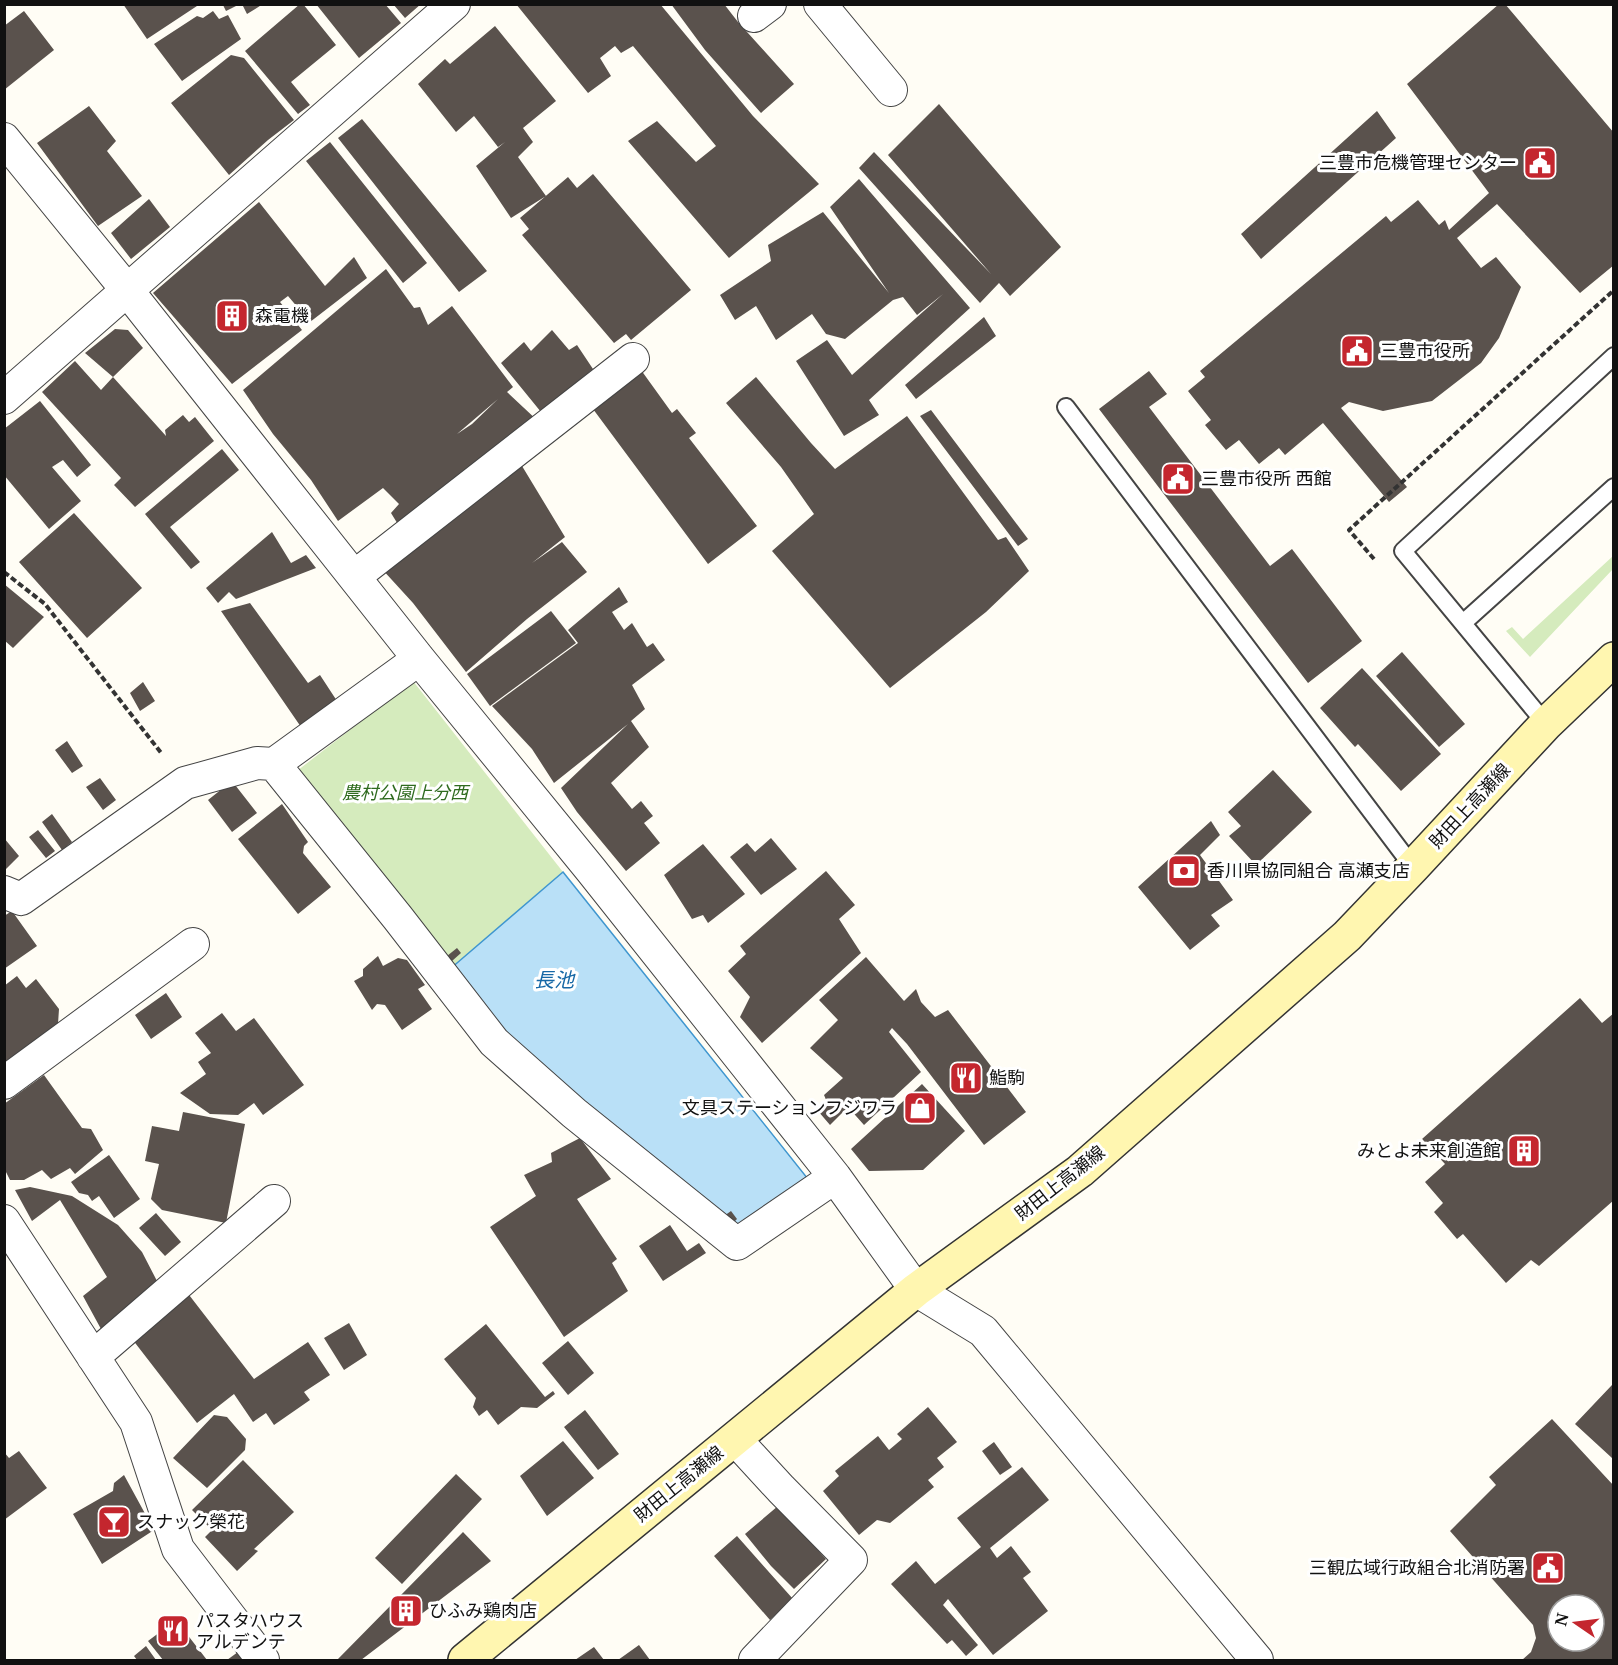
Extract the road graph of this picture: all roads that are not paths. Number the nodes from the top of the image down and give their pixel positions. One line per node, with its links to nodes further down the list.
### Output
1 (454, 4): 5 (street)
2 (820, 4): 3 (street)
3 (891, 90)
4 (4, 139): 5 (street)
5 (127, 290): 8 (street); 11 (street)
6 (1614, 356): 12 (lane)
7 (633, 359): 11 (street)
8 (4, 398)
9 (1066, 406): 17 (lane)
10 (1614, 487): 12 (lane)
11 (355, 576): 13 (street)
12 (1463, 623): 15 (lane)
13 (419, 659): 16 (street); 21 (street)
14 (1614, 659): 15 (main road, 財田上高瀬線)
15 (1546, 724): 17 (main road, 財田上高瀬線)
16 (274, 764): 18 (street); 21 (street)
17 (1413, 867): 24 (main road, 財田上高瀬線)
18 (4, 891)
19 (193, 944): 20 (street)
20 (4, 1083)
21 (835, 1177): 24 (street)
22 (274, 1201): 25 (street)
23 (4, 1221): 25 (street)
24 (916, 1290): 26 (main road, 財田上高瀬線); 30 (street)
25 (93, 1357): 27 (street)
26 (735, 1439): 28 (main road, 財田上高瀬線); 29 (street)
27 (263, 1660)
28 (465, 1660)
29 (755, 1660)
30 (1257, 1660)

